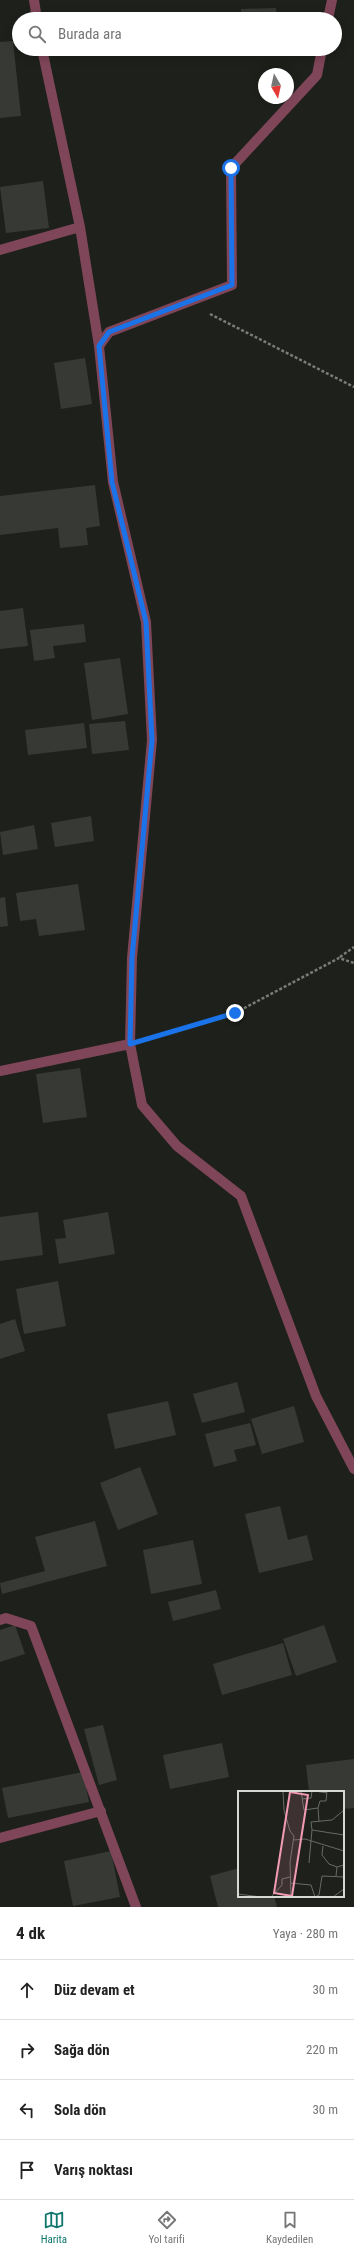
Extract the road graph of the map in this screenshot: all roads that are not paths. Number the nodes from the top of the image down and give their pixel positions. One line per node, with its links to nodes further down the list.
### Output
1 (34, 0): 3 (street)
2 (332, 0): 4 (street)
3 (36, 12)
4 (329, 12)
5 (43, 56): 7 (street)
6 (321, 56): 9 (street)
7 (80, 227): 8 (street); 9 (street)
8 (0, 250)
9 (99, 346): 10 (street)
10 (130, 1044): 11 (street); 12 (street)
11 (0, 1071)
12 (354, 1469)
13 (0, 1620): 14 (street)
14 (101, 1811): 15 (street); 16 (street)
15 (0, 1838)
16 (136, 1907)

